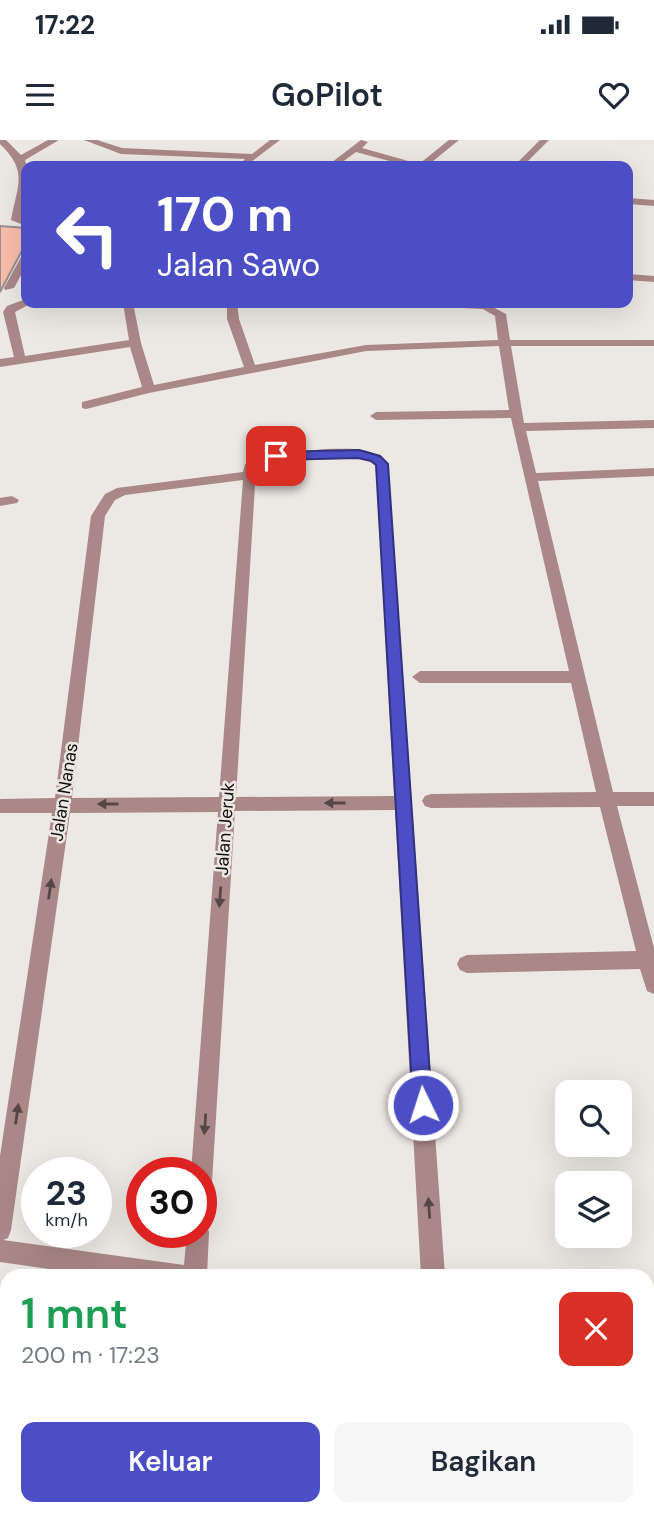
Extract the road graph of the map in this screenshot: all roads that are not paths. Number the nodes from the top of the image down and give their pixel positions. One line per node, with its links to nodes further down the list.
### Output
1 (1, 140): 10 (street)
2 (55, 140): 10 (street)
3 (88, 140): 9 (street)
4 (276, 140): 9 (street)
5 (367, 140): 8 (street)
6 (455, 140): 14 (street)
7 (545, 140): 15 (street)
8 (355, 149): 12 (street); 13 (street)
9 (254, 157): 11 (street)
10 (20, 159): 16 (street)
11 (248, 161)
12 (338, 161)
13 (401, 161)
14 (427, 161)
15 (523, 161)
16 (21, 164)
17 (21, 190): 20 (street)
18 (633, 201): 19 (street)
19 (654, 203)
20 (21, 222)
21 (21, 266): 24 (street)
22 (633, 277): 23 (street)
23 (654, 279)
24 (9, 288)
25 (21, 304): 32 (street)
26 (129, 308): 29 (street)
27 (232, 308): 34 (street)
28 (493, 308): 30 (street)
29 (135, 342): 32 (street); 35 (street)
30 (506, 343): 31 (street); 34 (street); 38 (street)
31 (654, 344)
32 (20, 359): 33 (street)
33 (0, 363)
34 (251, 370): 35 (street)
35 (149, 389): 36 (street)
36 (86, 405)
37 (376, 416): 38 (street)
38 (518, 420): 39 (street); 42 (street)
39 (654, 424)
40 (654, 472): 42 (street)
41 (248, 475): 48 (street); 49 (street, Jalan Jeruk); 50 (street, Jalan Nanas)
42 (533, 477): 44 (street)
43 (420, 677): 44 (street)
44 (578, 677): 47 (street)
45 (654, 799): 47 (street)
46 (431, 801): 47 (street)
47 (607, 801): 52 (street)
48 (403, 803): 49 (street, one-way to 49); 61 (street, one-way to 48)
49 (226, 804): 50 (street, one-way to 50); 55 (street, Jalan Jeruk, one-way to 55)
50 (62, 805): 51 (street); 56 (street, Jalan Nanas, one-way to 50)
51 (0, 806)
52 (648, 960): 53 (street); 54 (street)
53 (467, 964)
54 (654, 985)
55 (203, 1157)
56 (0, 1230)
57 (197, 1248): 60 (street)
58 (0, 1251): 59 (street)
59 (113, 1269)
60 (195, 1269)
61 (433, 1269)

